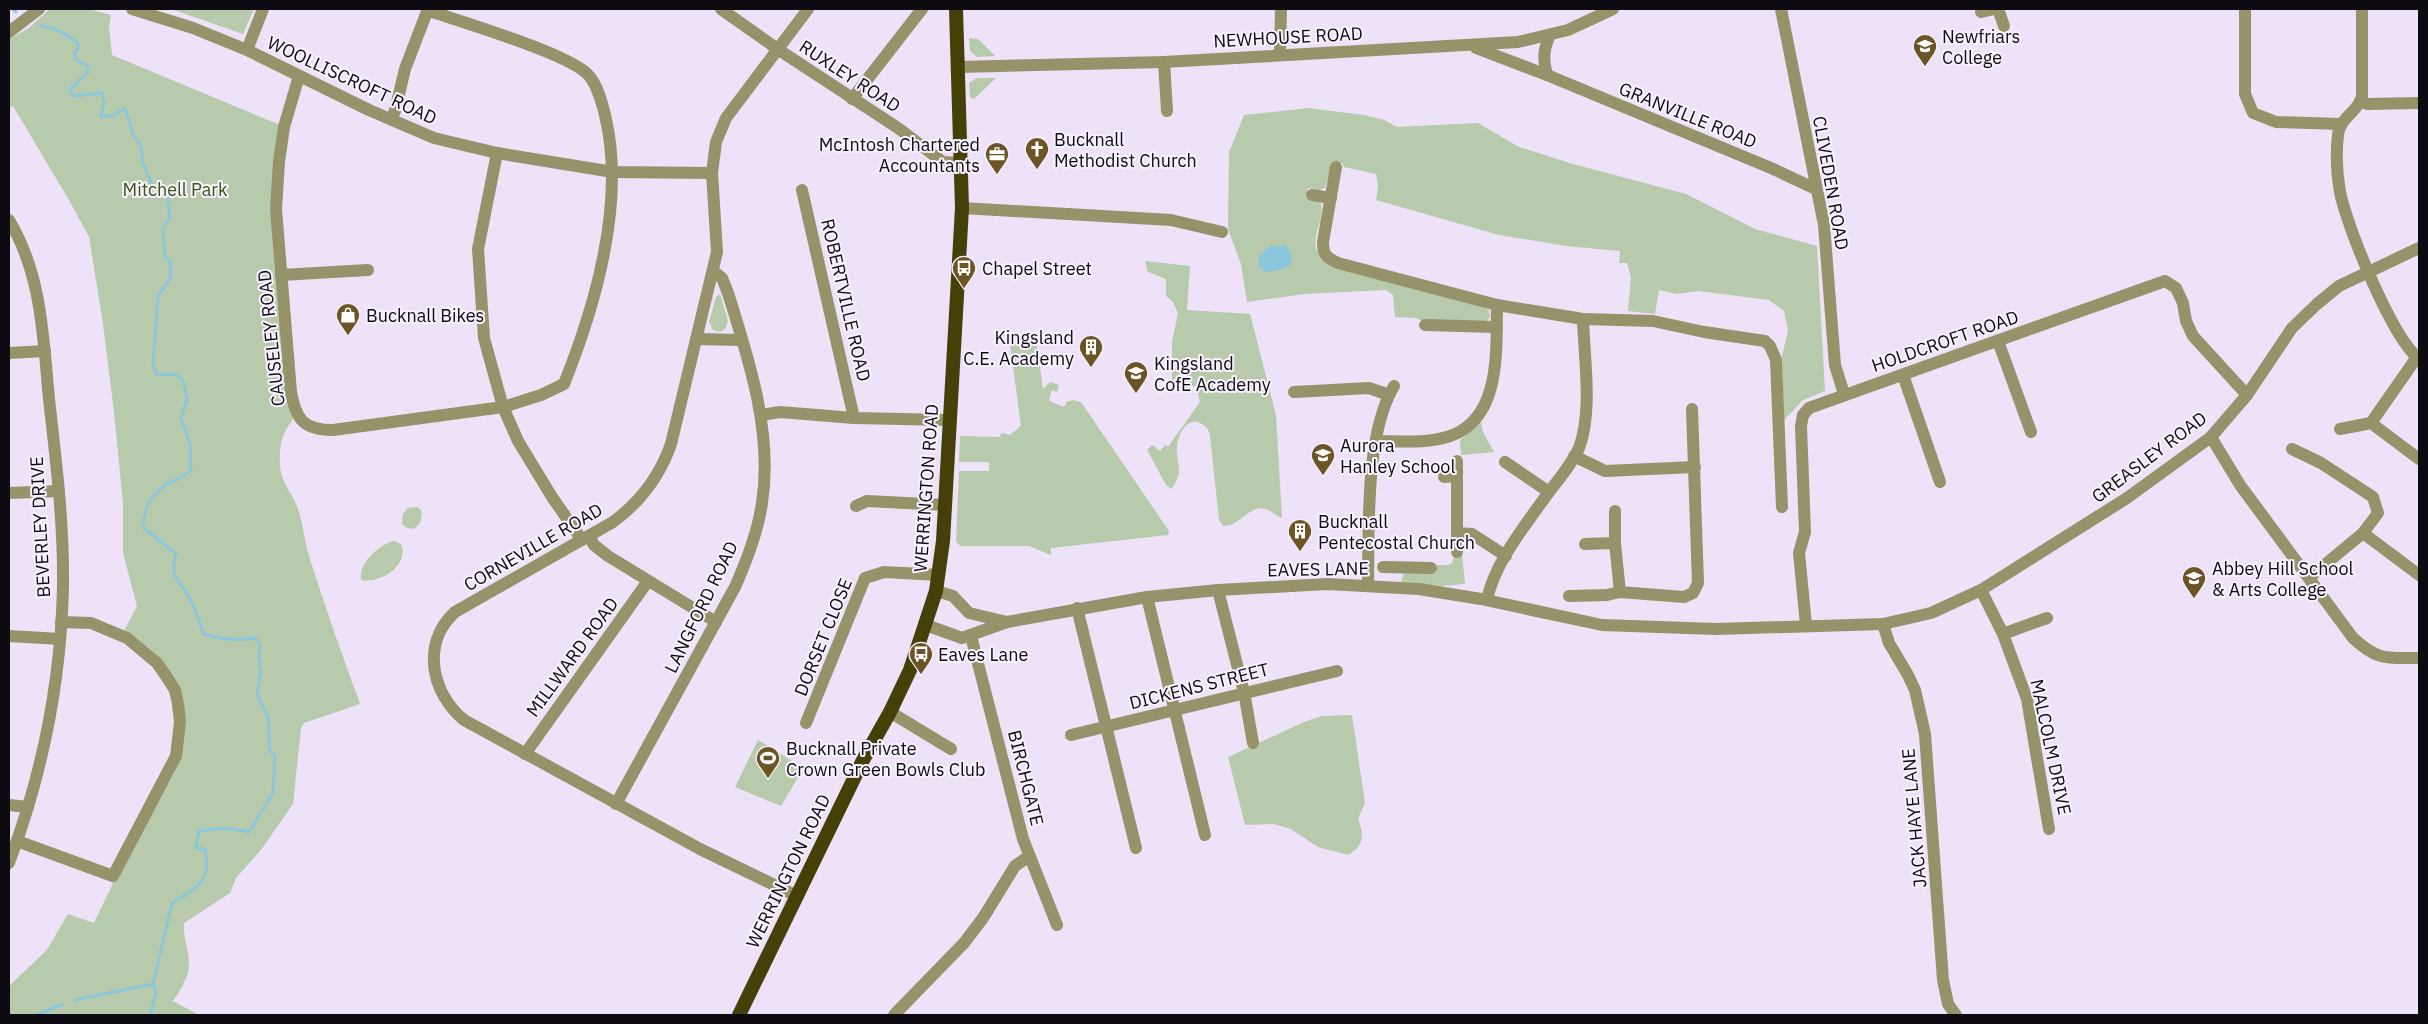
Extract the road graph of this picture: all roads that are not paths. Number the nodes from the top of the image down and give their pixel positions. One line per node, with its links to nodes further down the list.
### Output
1 (39, 9): 16 (street)
2 (132, 9): 19 (street, WOOLLISCROFT ROAD)
3 (263, 9): 19 (street)
4 (427, 9): 30 (street); 35 (street, CAUSELEY ROAD)
5 (721, 9): 20 (street, RUXLEY ROAD)
6 (808, 9): 20 (street, CORNEVILLE ROAD)
7 (922, 9): 26 (street)
8 (956, 9): 23 (highway, WERRINGTON ROAD)
9 (1281, 9): 21 (street)
10 (1613, 9): 17 (street, NEWHOUSE ROAD)
11 (1781, 9): 38 (street, CLIVEDEN ROAD)
12 (1998, 9): 15 (street)
13 (2245, 9): 31 (street)
14 (2362, 9): 27 (street)
15 (2004, 26)
16 (9, 32)
17 (1550, 35): 18 (street, NEWHOUSE ROAD); 24 (street)
18 (1472, 46): 21 (street, NEWHOUSE ROAD); 24 (street, GRANVILLE ROAD)
19 (247, 50): 25 (street, WOOLLISCROFT ROAD)
20 (779, 50): 26 (street, RUXLEY ROAD); 36 (street, CORNEVILLE ROAD)
21 (1280, 55): 22 (street, NEWHOUSE ROAD)
22 (1164, 62): 23 (street, NEWHOUSE ROAD); 29 (street)
23 (959, 67): 33 (highway, WERRINGTON ROAD)
24 (1547, 75): 38 (street, GRANVILLE ROAD)
25 (299, 76): 30 (street, WOOLLISCROFT ROAD); 48 (street, CAUSELEY ROAD)
26 (852, 99): 33 (street, RUXLEY ROAD)
27 (2360, 101): 28 (street); 31 (street)
28 (2419, 103)
29 (1167, 111)
30 (390, 119): 32 (street, WOOLLISCROFT ROAD)
31 (2341, 124): 47 (street)
32 (497, 153): 35 (street, WOOLLISCROFT ROAD); 63 (street)
33 (962, 164): 41 (highway, WERRINGTON ROAD)
34 (1336, 167): 40 (street)
35 (613, 172): 36 (street, WOOLLISCROFT ROAD); 63 (street, CAUSELEY ROAD)
36 (712, 172): 46 (street, CORNEVILLE ROAD)
37 (802, 190): 66 (street, ROBERTVILLE ROAD)
38 (1816, 190): 61 (street, CLIVEDEN ROAD)
39 (1312, 194): 40 (street)
40 (1331, 198): 49 (street)
41 (962, 208): 43 (street); 67 (highway, WERRINGTON ROAD)
42 (9, 220): 56 (street, BEVERLEY DRIVE)
43 (1222, 232)
44 (2419, 248): 47 (street, GREASLEY ROAD)
45 (368, 270): 48 (street)
46 (713, 270): 53 (street, CORNEVILLE ROAD); 54 (street, LANGFORD ROAD)
47 (2368, 272): 58 (street); 62 (street, GREASLEY ROAD)
48 (281, 275): 63 (street, CAUSELEY ROAD)
49 (1497, 304): 50 (street); 52 (street)
50 (1583, 319): 74 (street); 87 (street)
51 (1425, 325): 52 (street)
52 (1496, 327): 72 (street)
53 (696, 339): 54 (street); 91 (street, CORNEVILLE ROAD)
54 (741, 340): 65 (street, LANGFORD ROAD)
55 (1998, 341): 59 (street, HOLDCROFT ROAD); 62 (street, HOLDCROFT ROAD); 70 (street)
56 (45, 351): 57 (street); 82 (street, BEVERLEY DRIVE)
57 (9, 353)
58 (2418, 358): 68 (street)
59 (1903, 375): 61 (street, HOLDCROFT ROAD); 81 (street)
60 (1294, 392): 72 (street)
61 (1844, 394): 119 (street, HOLDCROFT ROAD)
62 (2247, 394): 71 (street, GREASLEY ROAD)
63 (504, 407): 91 (street)
64 (1692, 409): 78 (street)
65 (760, 415): 66 (street); 115 (street, LANGFORD ROAD)
66 (854, 418): 67 (street)
67 (950, 420): 85 (highway, WERRINGTON ROAD)
68 (2371, 423): 69 (street); 75 (street)
69 (2340, 429)
70 (2031, 432)
71 (2212, 437): 101 (street); 107 (street, GREASLEY ROAD)
72 (1377, 441): 103 (street)
73 (2292, 449): 90 (street)
74 (1574, 456): 78 (street); 83 (street)
75 (2419, 459)
76 (1457, 461): 79 (street)
77 (1505, 462): 83 (street)
78 (1695, 467): 108 (street)
79 (1457, 476): 80 (street); 89 (street)
80 (1444, 477)
81 (1940, 482)
82 (58, 491): 84 (street); 114 (street, BEVERLEY DRIVE)
83 (1549, 492): 95 (street)
84 (9, 493)
85 (945, 505): 86 (street); 99 (highway, WERRINGTON ROAD)
86 (856, 506)
87 (1782, 507)
88 (1615, 512): 92 (street)
89 (1458, 533): 94 (street); 95 (street)
90 (2363, 533): 100 (street); 101 (street)
91 (585, 538): 102 (street); 134 (street, CORNEVILLE ROAD)
92 (1615, 543): 93 (street); 108 (street)
93 (1585, 544)
94 (1457, 552)
95 (1506, 556): 111 (street)
96 (1383, 567): 97 (street)
97 (1397, 568): 98 (street); 104 (street)
98 (1431, 568)
99 (938, 575): 105 (highway, WERRINGTON ROAD); 129 (street, DORSET CLOSE)
100 (2419, 575)
101 (2310, 577): 124 (street)
102 (648, 580): 115 (street); 134 (street, MILLWARD ROAD)
103 (1368, 585): 104 (street, EAVES LANE); 106 (street, EAVES LANE)
104 (1395, 587): 111 (street, EAVES LANE)
105 (936, 590): 116 (street, EAVES LANE); 118 (highway, WERRINGTON ROAD)
106 (1218, 590): 110 (street, EAVES LANE); 126 (street)
107 (1981, 590): 117 (street, GREASLEY ROAD); 120 (street, MALCOLM DRIVE)
108 (1620, 592): 109 (street)
109 (1569, 596)
110 (1148, 597): 112 (street, EAVES LANE); 127 (street)
111 (1484, 599): 119 (street, EAVES LANE)
112 (1077, 608): 116 (street, EAVES LANE); 130 (street)
113 (2047, 618): 120 (street)
114 (61, 622): 123 (street, BEVERLEY DRIVE); 140 (street)
115 (716, 622): 135 (street, LANGFORD ROAD)
116 (1007, 622): 122 (street, EAVES LANE)
117 (1883, 624): 119 (street, GREASLEY ROAD); 148 (street, JACK HAYE LANE)
118 (926, 625): 122 (street, EAVES LANE); 128 (highway, WERRINGTON ROAD)
119 (1806, 625)
120 (2003, 634): 138 (street, MALCOLM DRIVE)
121 (9, 636): 123 (street)
122 (971, 636): 142 (street, BIRCHGATE)
123 (60, 639): 137 (street, BEVERLEY DRIVE)
124 (2419, 658)
125 (1337, 671): 126 (street, DICKENS STREET)
126 (1244, 692): 127 (street, DICKENS STREET); 132 (street)
127 (1175, 710): 130 (street, DICKENS STREET); 139 (street)
128 (890, 712): 133 (street); 144 (highway, WERRINGTON ROAD)
129 (806, 722)
130 (1105, 727): 131 (street, DICKENS STREET); 141 (street)
131 (1071, 735)
132 (1253, 743)
133 (951, 749)
134 (524, 754): 135 (street, CORNEVILLE ROAD)
135 (616, 804): 144 (street, CORNEVILLE ROAD)
136 (9, 806): 137 (street)
137 (28, 807): 140 (street, BEVERLEY DRIVE)
138 (2050, 829)
139 (1205, 835)
140 (17, 841): 143 (street, BEVERLEY DRIVE)
141 (1136, 848)
142 (1029, 856): 145 (street, BIRCHGATE); 147 (street)
143 (9, 863)
144 (797, 896): 146 (highway, WERRINGTON ROAD)
145 (1057, 925)
146 (739, 1015)
147 (894, 1015)
148 (1956, 1015)

